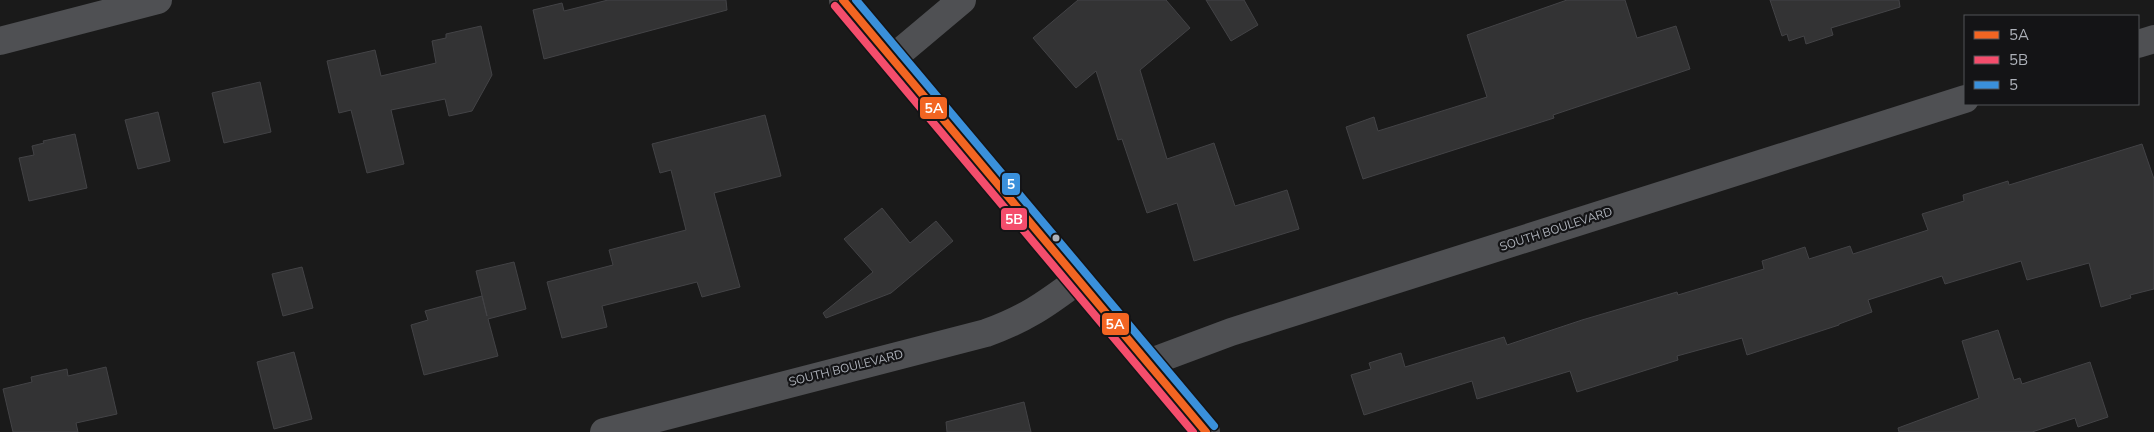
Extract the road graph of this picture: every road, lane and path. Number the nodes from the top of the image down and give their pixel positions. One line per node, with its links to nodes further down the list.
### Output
1 (158, 0): 5 (street)
2 (842, 0): 7 (main road)
3 (962, 0): 7 (street)
4 (2154, 39): 6 (street)
5 (0, 41)
6 (2139, 44)
7 (893, 58): 9 (main road)
8 (1964, 99): 10 (street, SOUTH BOULEVARD)
9 (1077, 280): 10 (main road); 11 (street, SOUTH BOULEVARD)
10 (1148, 363): 12 (main road)
11 (604, 432)
12 (1206, 432)

